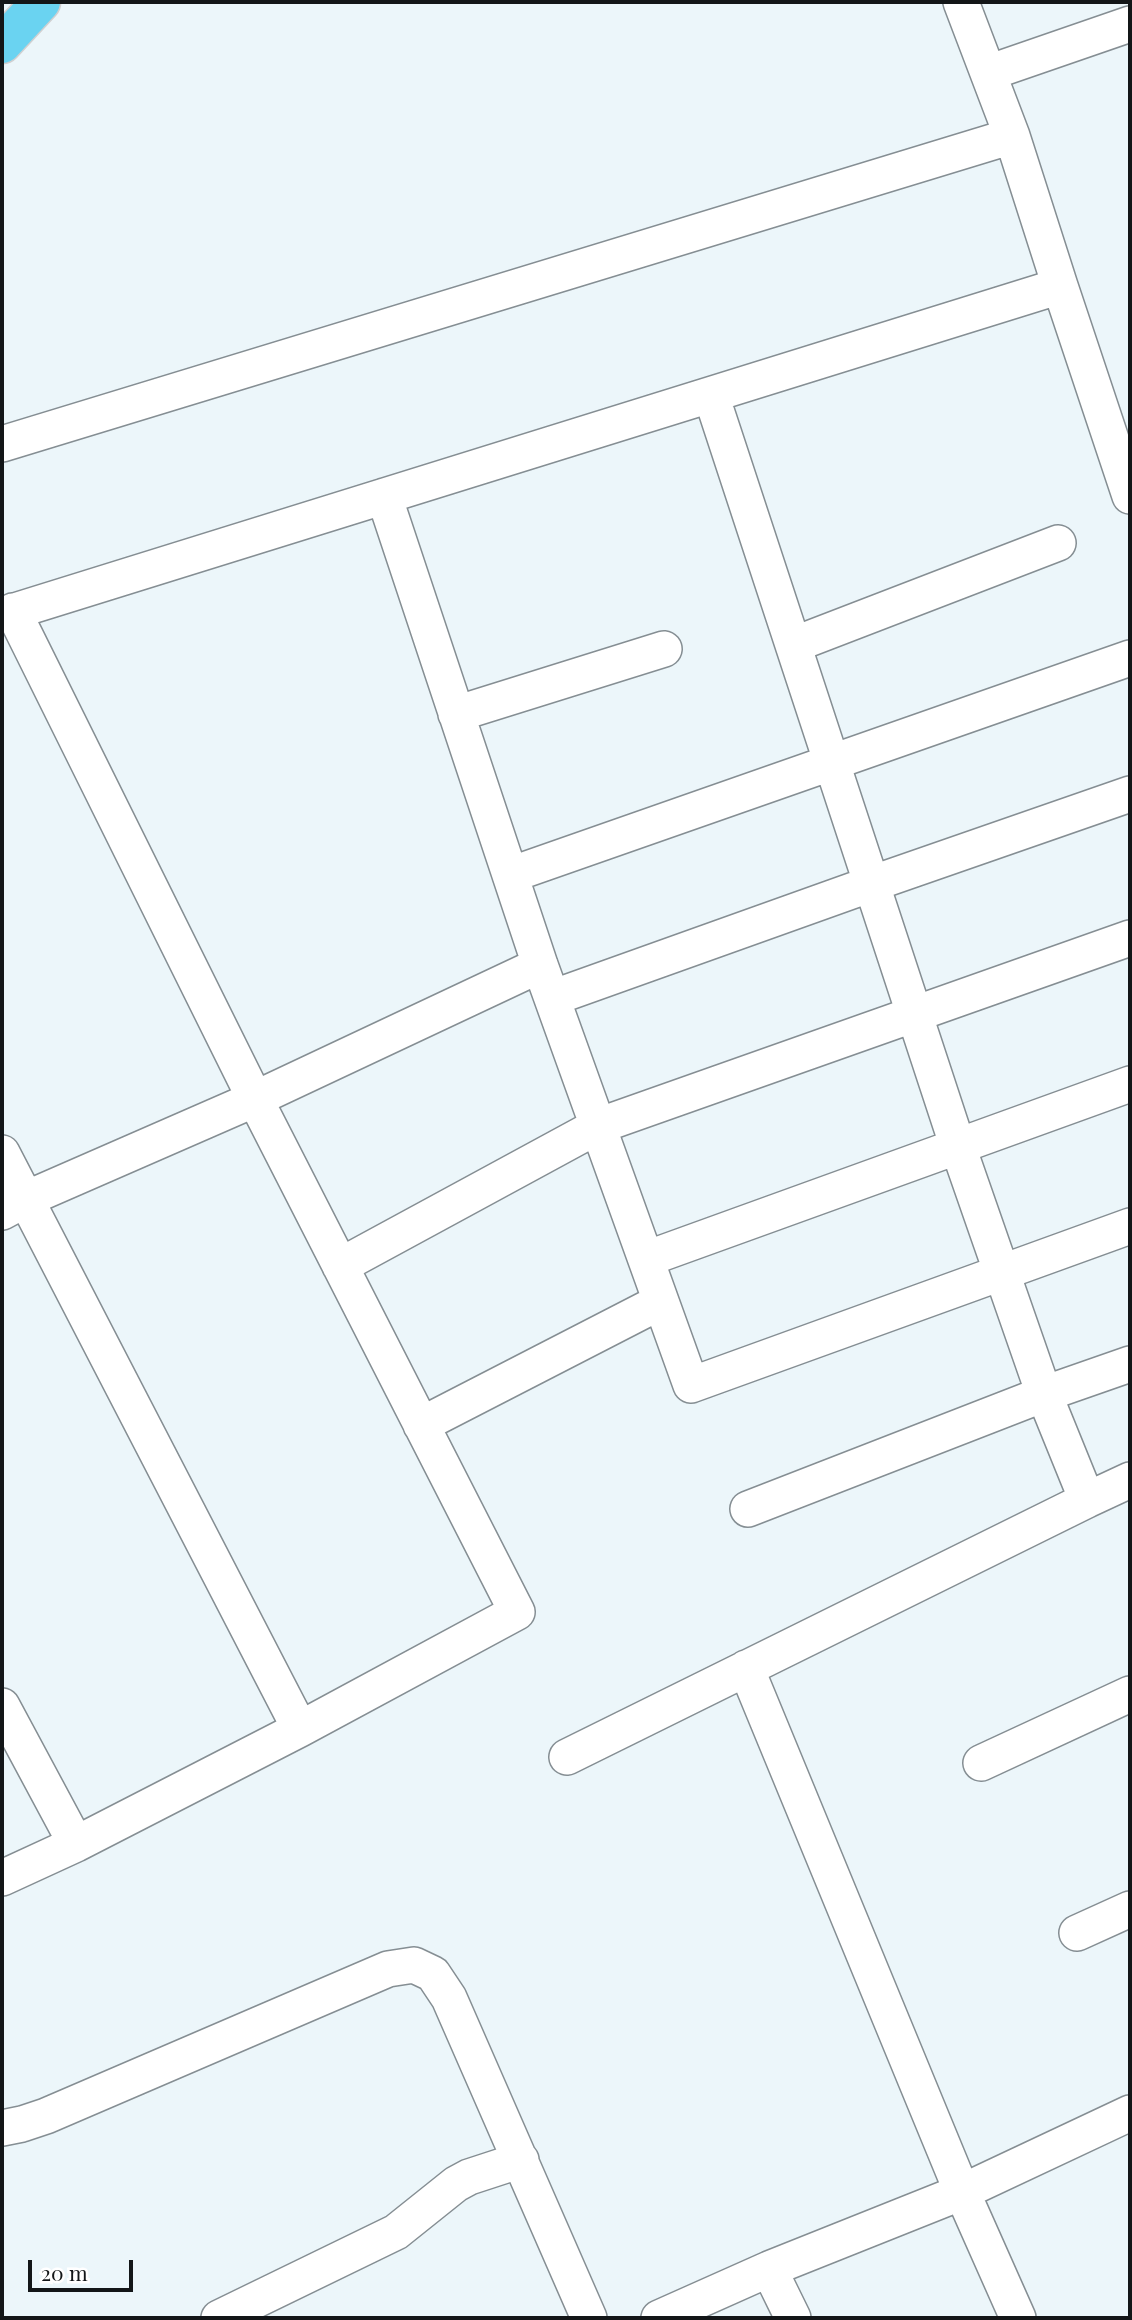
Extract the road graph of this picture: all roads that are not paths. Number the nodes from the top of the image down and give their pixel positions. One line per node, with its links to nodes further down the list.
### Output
1 (41, 2): 4 (main road)
2 (961, 2): 5 (street)
3 (1130, 24): 5 (street)
4 (2, 44)
5 (988, 73): 6 (street)
6 (1012, 136): 7 (street); 9 (street)
7 (1060, 286): 8 (street); 11 (street)
8 (711, 396): 10 (street); 14 (street)
9 (2, 444)
10 (384, 496): 13 (street); 17 (street)
11 (1130, 496)
12 (1058, 543): 14 (street)
13 (8, 613): 27 (street)
14 (793, 645): 18 (street)
15 (664, 649): 17 (street)
16 (1130, 658): 18 (street)
17 (456, 714): 20 (street)
18 (832, 762): 20 (street); 21 (street)
19 (1130, 794): 21 (street)
20 (510, 875): 23 (street)
21 (872, 884): 24 (street); 25 (street)
22 (1130, 938): 25 (street)
23 (540, 965): 24 (street); 27 (street)
24 (552, 998): 28 (street)
25 (914, 1015): 28 (street); 29 (street)
26 (1130, 1084): 29 (street)
27 (255, 1099): 31 (street); 34 (street)
28 (597, 1126): 33 (street); 34 (street)
29 (958, 1147): 33 (street); 35 (street)
30 (2, 1153): 31 (street)
31 (14, 1205): 46 (street)
32 (1130, 1226): 35 (street)
33 (646, 1259): 36 (street)
34 (340, 1266): 39 (street)
35 (1003, 1272): 36 (street); 38 (street)
36 (660, 1302): 39 (street)
37 (1130, 1364): 38 (street)
38 (1044, 1394): 41 (street); 42 (street)
39 (421, 1425): 46 (street)
40 (1130, 1480): 41 (street)
41 (1087, 1500): 43 (street)
42 (748, 1509)
43 (746, 1668): 47 (street); 56 (street)
44 (1130, 1694): 48 (street)
45 (2, 1706): 49 (street)
46 (300, 1729): 49 (street)
47 (567, 1758)
48 (981, 1763)
49 (76, 1844): 50 (street)
50 (2, 1878)
51 (1130, 1909): 52 (street)
52 (1077, 1933)
53 (1130, 2112): 56 (street)
54 (2, 2128): 55 (street)
55 (521, 2160): 58 (street); 59 (street)
56 (962, 2192): 57 (street); 62 (street)
57 (769, 2269): 60 (street); 61 (street)
58 (219, 2318)
59 (589, 2318)
60 (659, 2318)
61 (793, 2318)
62 (1018, 2318)

